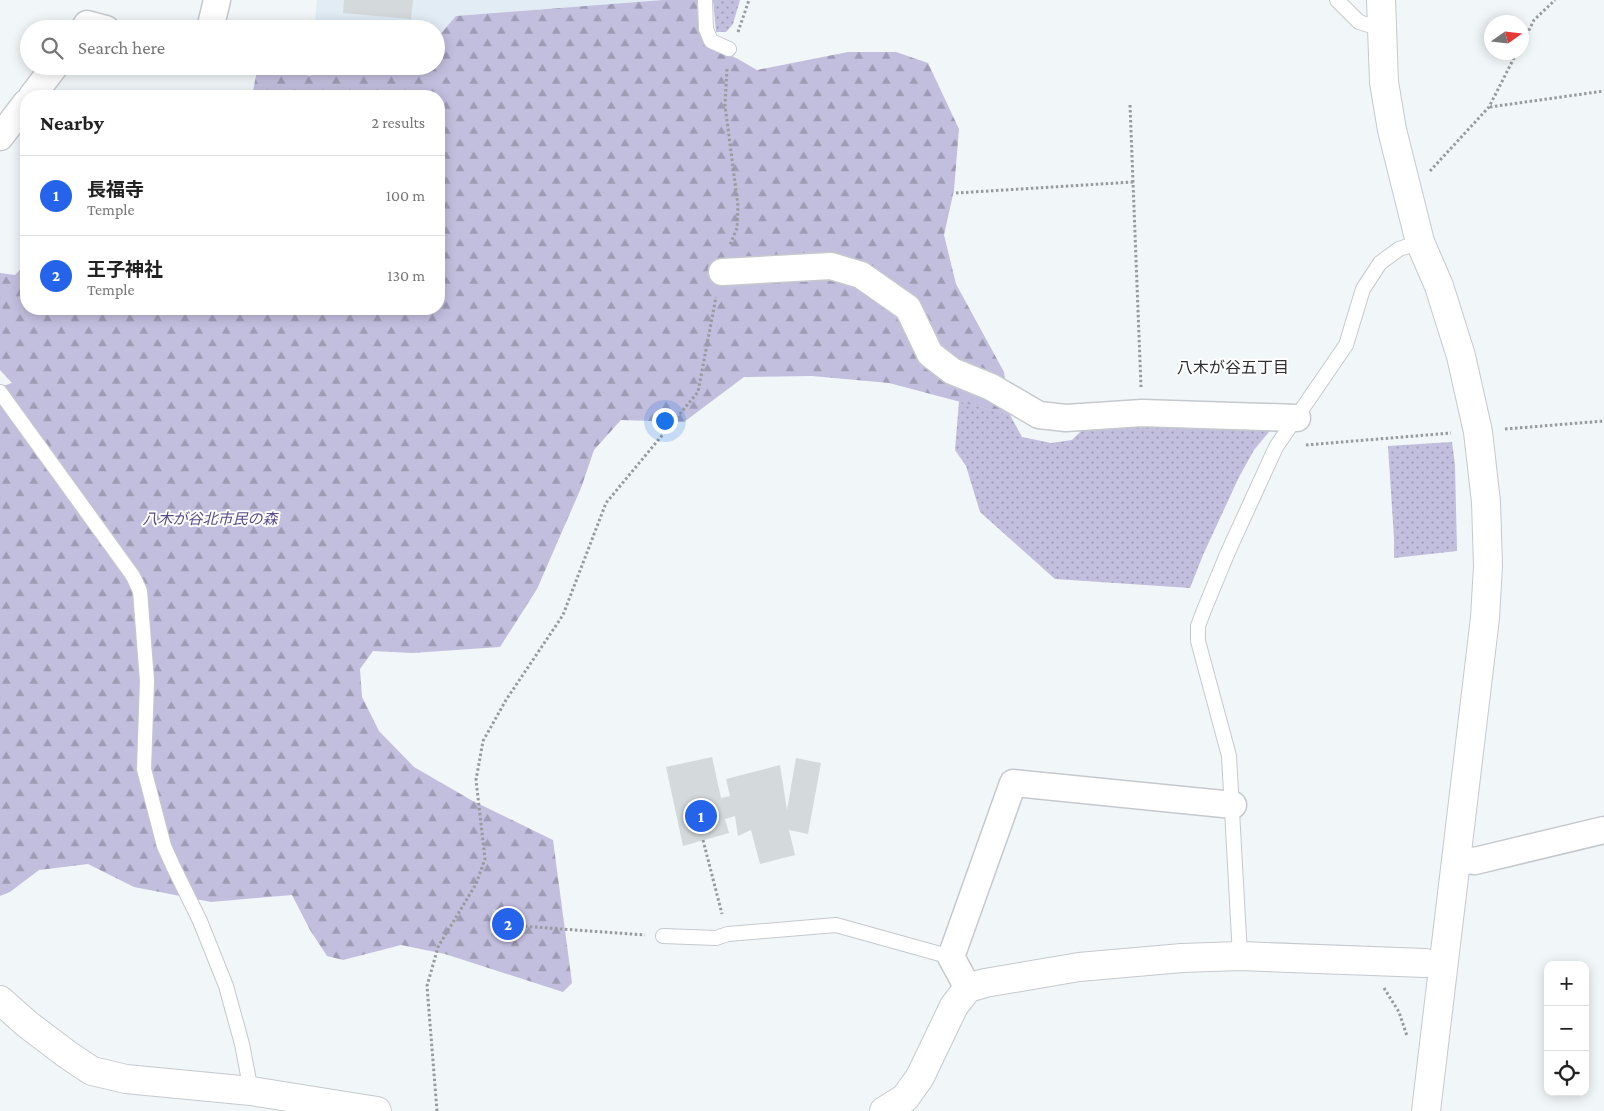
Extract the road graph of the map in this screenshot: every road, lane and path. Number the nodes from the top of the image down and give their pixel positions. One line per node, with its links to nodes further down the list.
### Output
1 (217, 0): 7 (street)
2 (705, 0): 10 (lane)
3 (749, 0): 10 (path)
4 (1337, 0): 8 (lane)
5 (1381, 0): 8 (street)
6 (1554, 0): 9 (path)
7 (212, 20)
8 (1381, 29): 20 (street)
9 (1529, 30)
10 (729, 48): 23 (path)
11 (1513, 60): 16 (path)
12 (48, 75): 13 (street)
13 (37, 90)
14 (1604, 91): 16 (path)
15 (1130, 105): 19 (path)
16 (1490, 107): 20 (path)
17 (20, 111): 18 (street)
18 (0, 137)
19 (1133, 182): 21 (path); 25 (path)
20 (1405, 184): 22 (street)
21 (956, 193)
22 (1420, 242): 26 (lane); 28 (street)
23 (722, 272): 25 (street); 47 (path)
24 (0, 392): 44 (lane)
25 (1142, 413): 26 (street)
26 (1297, 418): 29 (lane)
27 (1604, 421): 28 (path)
28 (1478, 432): 29 (path); 33 (street)
29 (1276, 447): 30 (lane)
30 (1233, 805): 37 (lane); 38 (street)
31 (1604, 830): 33 (street)
32 (703, 840): 35 (path)
33 (1456, 859): 40 (street)
34 (520, 926): 36 (path)
35 (728, 934): 36 (lane); 38 (lane)
36 (663, 936)
37 (1240, 956): 39 (street); 41 (street)
38 (951, 957): 41 (street)
39 (1367, 960): 40 (street); 43 (path)
40 (1434, 964): 48 (street)
41 (968, 988): 45 (street)
42 (0, 1000): 44 (street)
43 (1407, 1039)
44 (251, 1091): 46 (street)
45 (901, 1107)
46 (377, 1111)
47 (437, 1111)
48 (1426, 1111)

